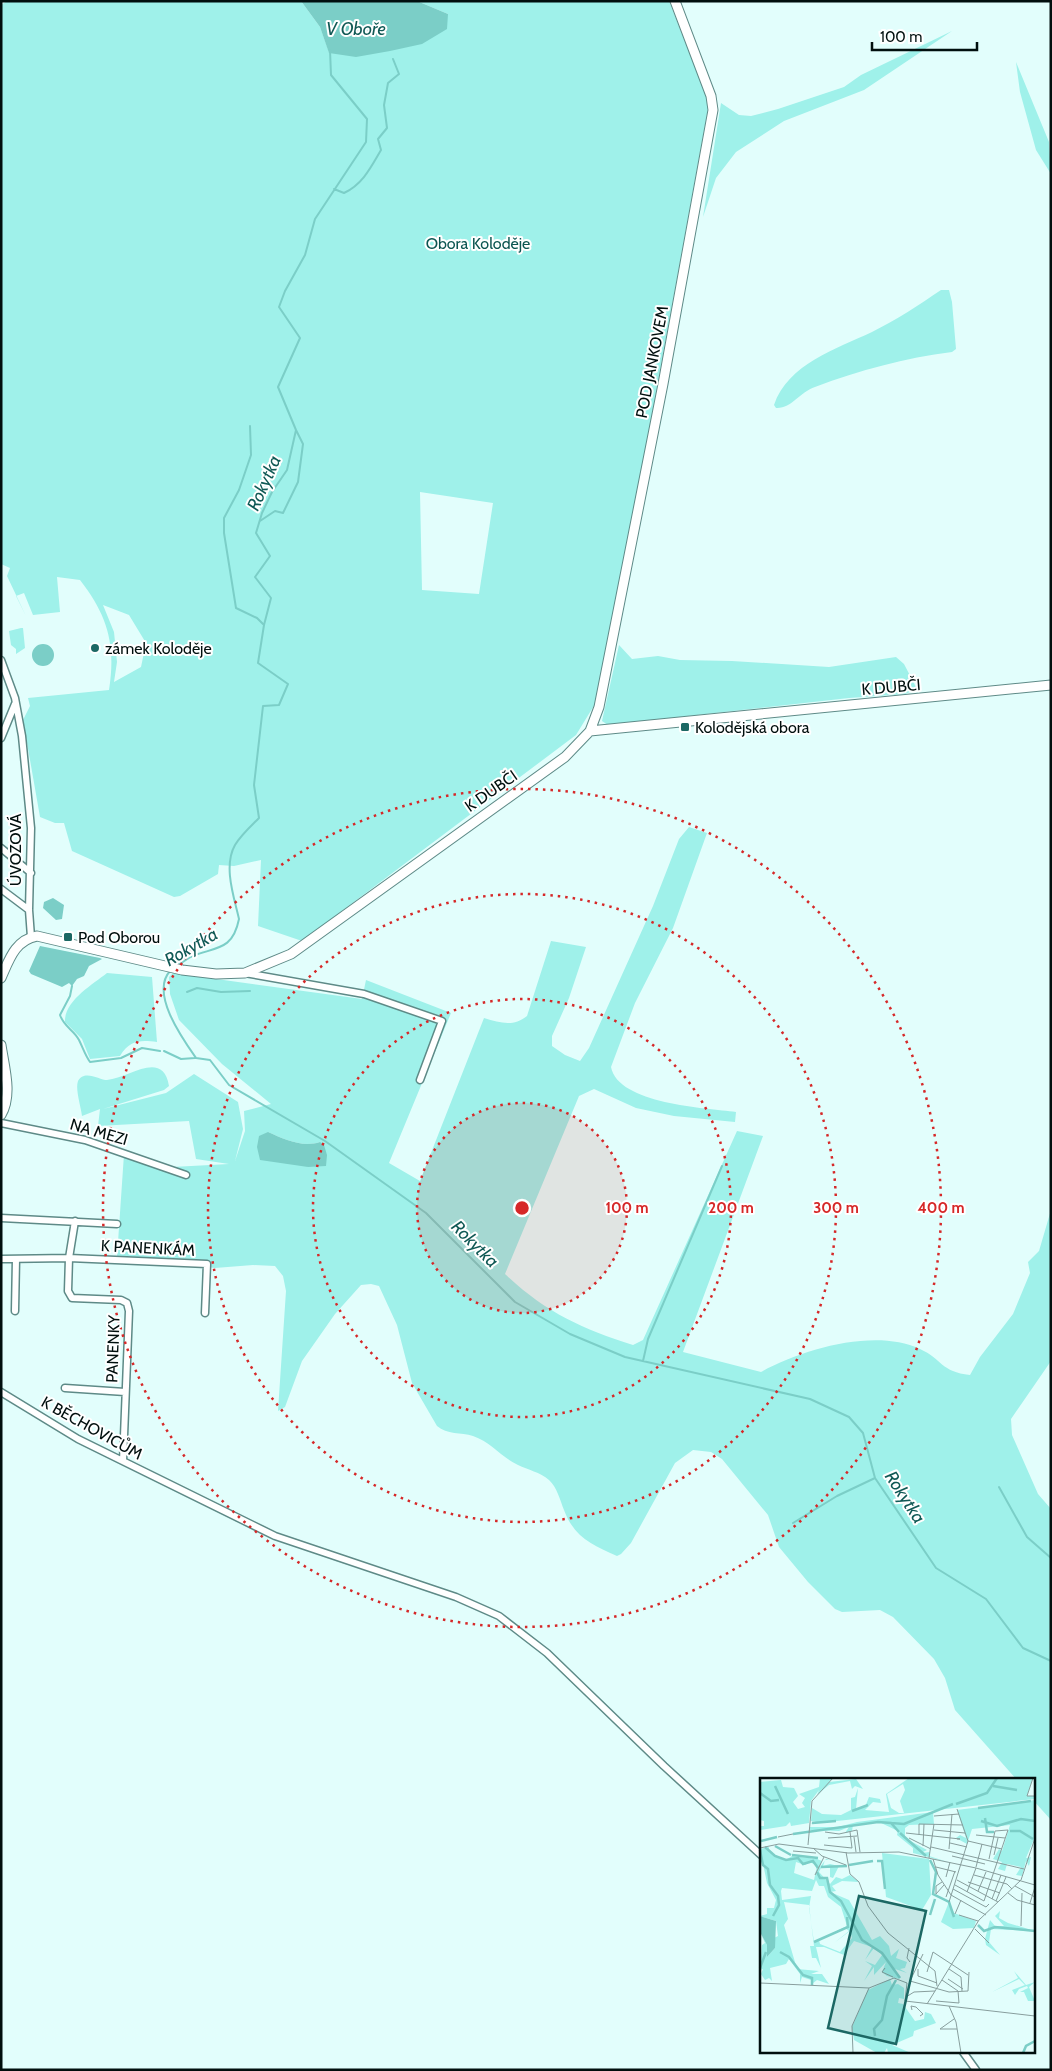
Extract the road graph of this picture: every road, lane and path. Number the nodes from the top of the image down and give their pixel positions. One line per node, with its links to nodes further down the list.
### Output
1 (675, 1): 5 (street, POD JANKOVEM)
2 (2, 660): 4 (street, ÚVOZOVÁ)
3 (1051, 685): 5 (street, K DUBČI)
4 (15, 703): 6 (street); 8 (street, ÚVOZOVÁ)
5 (590, 731): 14 (street, K DUBČI)
6 (1, 738)
7 (1, 848): 8 (street)
8 (31, 873): 12 (street, ÚVOZOVÁ)
9 (1, 889): 10 (street)
10 (10, 897): 11 (street); 12 (street)
11 (1, 898)
12 (28, 910): 13 (street, ÚVOZOVÁ)
13 (31, 937): 14 (street, K DUBČI); 15 (street)
14 (245, 973): 17 (street)
15 (1, 978)
16 (1, 1045): 18 (street)
17 (420, 1080)
18 (1, 1116)
19 (1, 1124): 20 (street, NA MEZI)
20 (186, 1174)
21 (1, 1218): 22 (street)
22 (75, 1221): 23 (street); 24 (street)
23 (116, 1224)
24 (69, 1258): 26 (street); 28 (street, K PANENKÁM); 31 (street, PANENKY)
25 (1, 1259): 26 (street)
26 (16, 1259): 27 (street)
27 (15, 1311)
28 (205, 1313)
29 (65, 1388): 31 (street)
30 (1, 1392): 32 (street, K BĚCHOVICŮM)
31 (125, 1392): 32 (street, PANENKY)
32 (122, 1461): 33 (street, K BĚCHOVICŮM)
33 (760, 1854)
34 (964, 2054): 35 (street)
35 (976, 2070)

